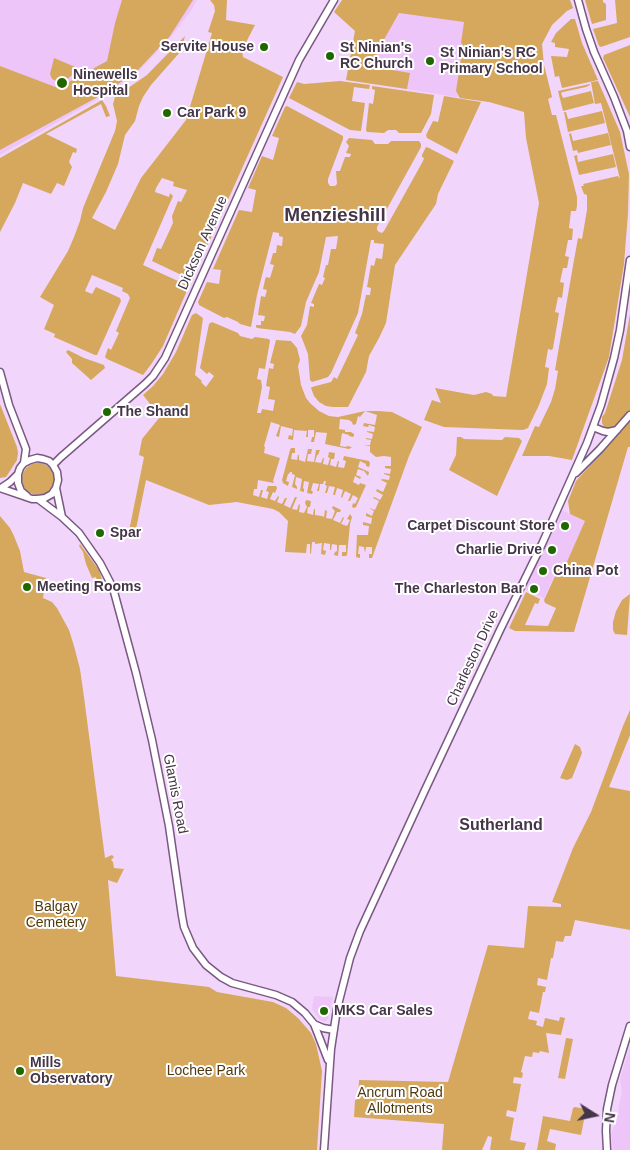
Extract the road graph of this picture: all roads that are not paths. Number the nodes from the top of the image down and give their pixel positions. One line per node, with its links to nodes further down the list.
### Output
1 (334, 0): 14 (street, Dickson Avenue)
2 (578, 0): 3 (street)
3 (630, 147)
4 (630, 260): 7 (street, Charleston Drive)
5 (0, 372): 10 (street)
6 (630, 415): 8 (street)
7 (593, 427): 8 (street); 9 (street, Charleston Drive)
8 (617, 430): 11 (street)
9 (587, 443): 11 (street); 16 (street, Charleston Drive)
10 (26, 449): 12 (street); 13 (street)
11 (600, 449): 16 (street)
12 (37, 458): 13 (street); 14 (street)
13 (24, 464): 15 (street, Glamis Road)
14 (54, 465): 18 (street)
15 (18, 474): 17 (street, Glamis Road); 19 (street)
16 (573, 477): 24 (street, Charleston Drive)
17 (1, 488): 19 (street, Glamis Road)
18 (56, 488): 20 (street); 21 (street)
19 (28, 496): 20 (street, Glamis Road)
20 (38, 499): 21 (street, Glamis Road)
21 (62, 517): 22 (street, Glamis Road)
22 (314, 1024): 24 (street, Glamis Road); 25 (street, Glamis Road)
23 (630, 1026): 29 (street)
24 (334, 1030): 26 (street, Charleston Drive)
25 (320, 1037): 26 (street); 27 (street, Glamis Road)
26 (332, 1039): 27 (street, Charleston Drive)
27 (330, 1064): 28 (street, Charleston Drive)
28 (324, 1150)
29 (607, 1150)

